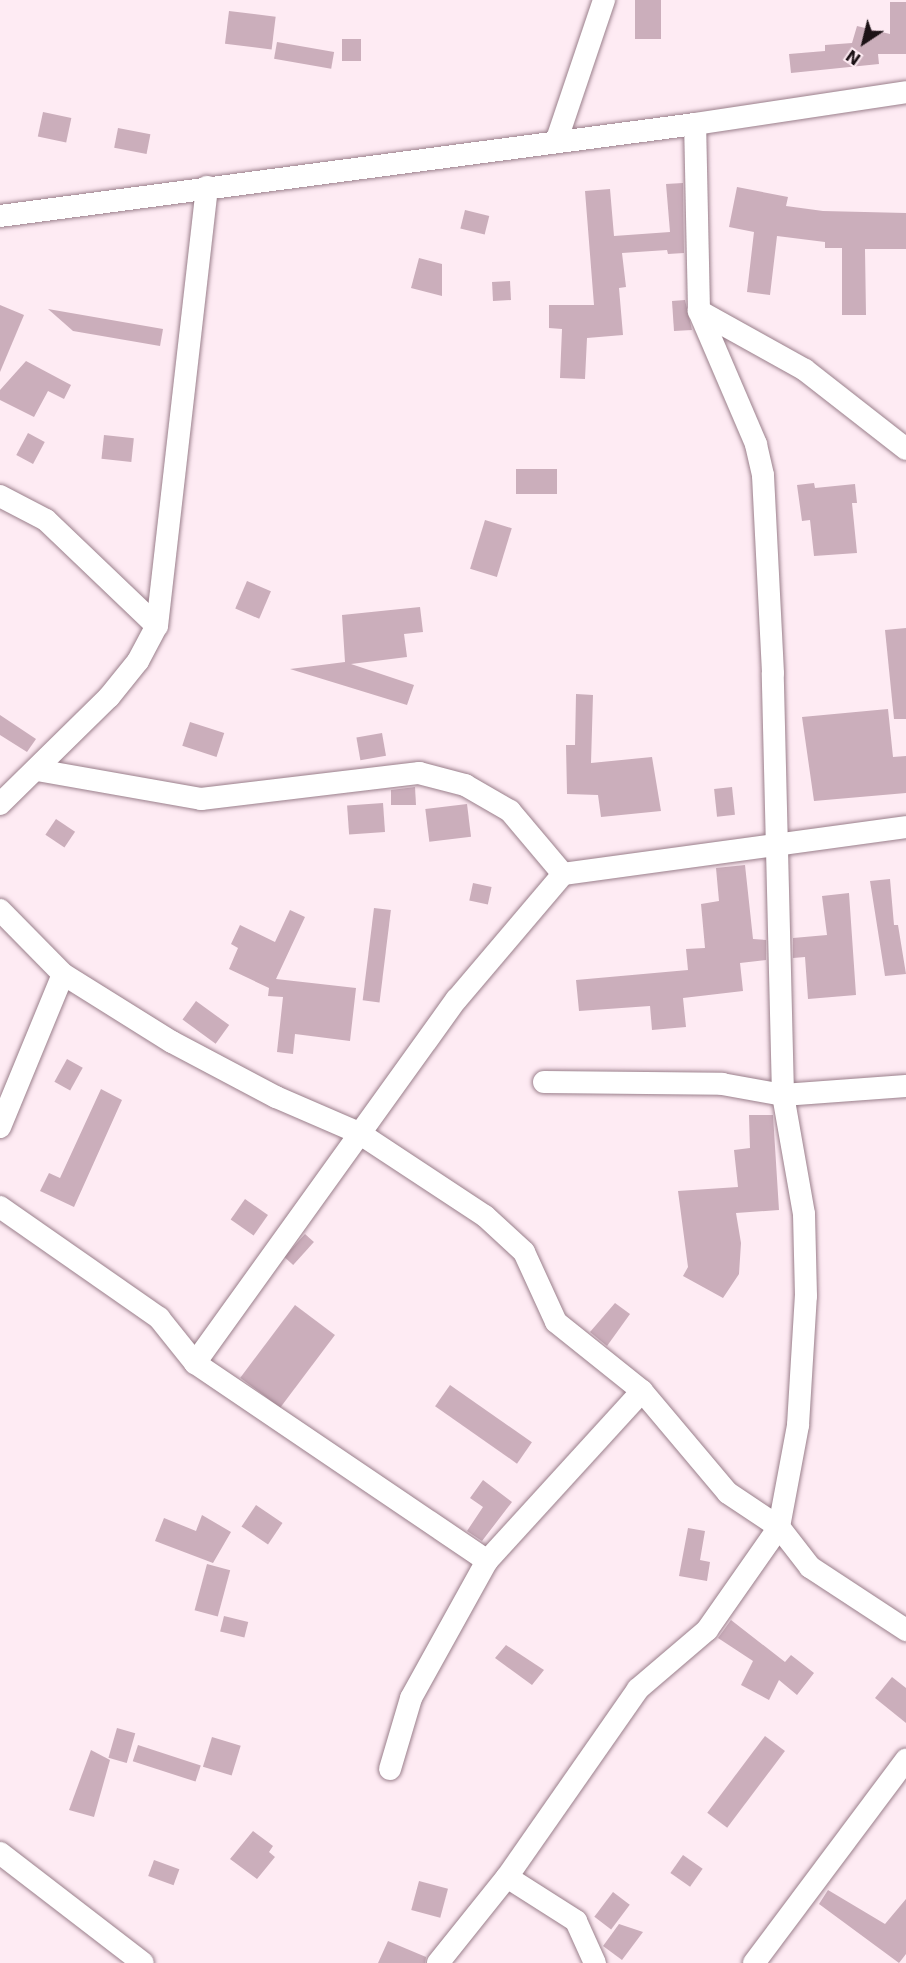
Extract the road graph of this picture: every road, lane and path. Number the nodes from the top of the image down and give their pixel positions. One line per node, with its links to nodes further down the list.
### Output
1 (604, 0): 4 (street)
2 (906, 92): 3 (street)
3 (695, 124): 4 (street); 7 (street)
4 (557, 140): 5 (street)
5 (207, 187): 6 (street); 10 (street)
6 (0, 216)
7 (699, 311): 8 (street); 14 (street)
8 (906, 449)
9 (0, 496): 10 (street)
10 (157, 626): 11 (street)
11 (37, 770): 12 (street); 15 (street)
12 (0, 804)
13 (906, 827): 14 (street)
14 (778, 848): 15 (street); 20 (street)
15 (563, 874): 22 (street)
16 (0, 910): 17 (street)
17 (63, 974): 21 (street); 22 (street)
18 (544, 1082): 20 (street)
19 (906, 1086): 20 (street)
20 (783, 1095): 26 (street)
21 (0, 1127)
22 (359, 1133): 24 (street); 25 (street)
23 (0, 1207): 24 (street)
24 (195, 1363): 27 (street)
25 (642, 1391): 26 (street); 27 (street)
26 (779, 1527): 28 (street); 32 (street)
27 (487, 1561): 30 (street)
28 (906, 1630)
29 (906, 1760): 36 (street)
30 (390, 1769)
31 (0, 1853): 33 (street)
32 (507, 1877): 34 (street); 35 (street)
33 (143, 1963)
34 (438, 1963)
35 (595, 1963)
36 (754, 1963)

